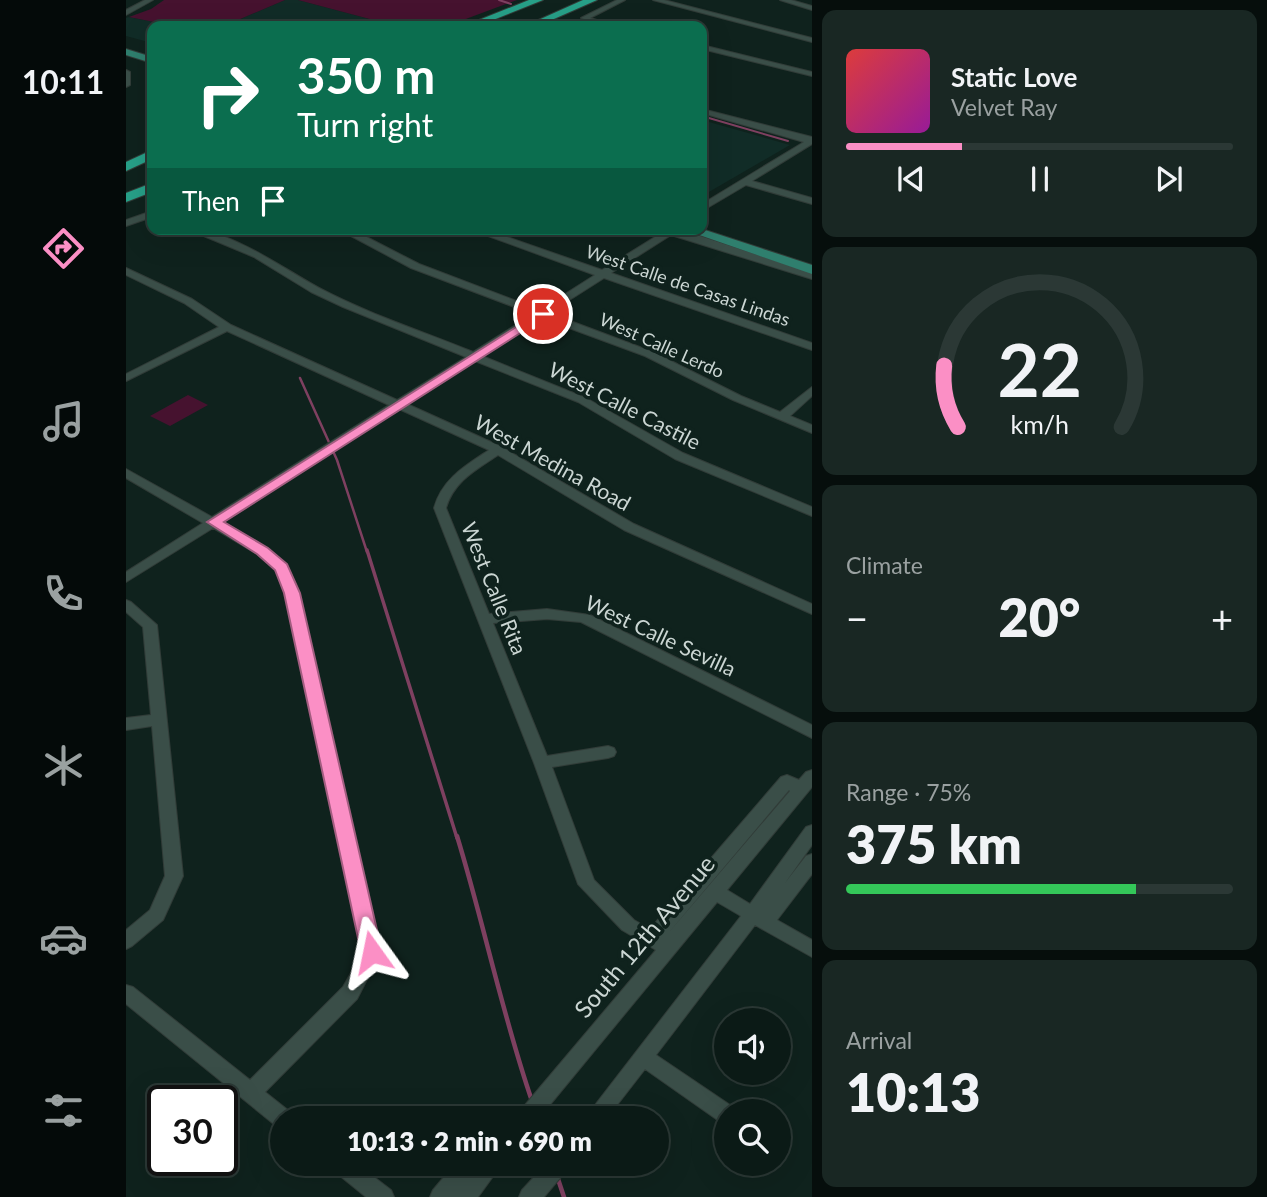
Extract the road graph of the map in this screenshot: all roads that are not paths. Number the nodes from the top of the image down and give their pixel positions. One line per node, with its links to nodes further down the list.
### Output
1 (150, 0): 8 (street)
2 (592, 0): 11 (highway); 12 (highway)
3 (622, 0): 13 (street)
4 (656, 0): 14 (street)
5 (783, 0): 7 (street)
6 (541, 3): 9 (highway); 10 (highway)
7 (812, 8)
8 (126, 13)
9 (485, 21)
10 (505, 21)
11 (542, 21)
12 (553, 21)
13 (595, 21)
14 (812, 40)
15 (126, 42): 16 (main road)
16 (147, 48)
17 (707, 48): 21 (street)
18 (126, 52): 19 (main road)
19 (147, 58)
20 (126, 72): 22 (street)
21 (812, 74)
22 (126, 85)
23 (707, 112): 24 (street)
24 (811, 141): 25 (street)
25 (795, 151): 27 (street); 31 (street)
26 (147, 156): 28 (highway)
27 (812, 156)
28 (126, 167)
29 (147, 169): 30 (highway)
30 (126, 177)
31 (745, 181): 34 (street); 36 (street)
32 (147, 189): 33 (highway)
33 (126, 198)
34 (812, 201)
35 (147, 202): 37 (highway)
36 (707, 205)
37 (126, 210)
38 (147, 216): 39 (street)
39 (126, 223)
40 (707, 226): 47 (main road)
41 (207, 235): 55 (street, West Calle Castile)
42 (355, 235): 52 (street, West Calle Lerdo)
43 (491, 235): 50 (street, West Calle de Casas Lindas)
44 (662, 235): 50 (street)
45 (685, 235): 51 (street)
46 (706, 235): 48 (main road)
47 (812, 258)
48 (812, 270)
49 (126, 271): 53 (street, West Medina Road)
50 (606, 275): 52 (street); 54 (street, West Calle de Casas Lindas)
51 (812, 276)
52 (543, 314): 55 (street); 61 (street, West Calle Lerdo)
53 (226, 327): 57 (street); 60 (street, West Medina Road)
54 (812, 347)
55 (475, 356): 60 (street); 65 (street, West Calle Castile)
56 (126, 362): 57 (street)
57 (139, 372): 58 (street)
58 (126, 378)
59 (812, 390): 61 (street)
60 (398, 405): 63 (street, West Medina Road); 66 (street)
61 (781, 417): 62 (street, West Calle Lerdo)
62 (812, 429)
63 (497, 450): 69 (street, West Medina Road); 70 (street, West Calle Rita)
64 (126, 473): 66 (street)
65 (812, 512)
66 (214, 522): 67 (street); 86 (street)
67 (126, 578)
68 (126, 604): 71 (street)
69 (812, 609)
70 (485, 620): 73 (street, West Calle Sevilla); 75 (street, West Calle Rita)
71 (159, 719): 72 (street); 81 (street)
72 (126, 724)
73 (812, 732)
74 (608, 752): 75 (street)
75 (542, 763): 82 (street, West Calle Rita)
76 (806, 782): 79 (street, South 12th Avenue); 82 (street, South 12th Avenue)
77 (812, 832): 80 (street)
78 (812, 861): 80 (street)
79 (715, 892): 80 (street); 82 (street, South 12th Avenue)
80 (759, 918): 83 (street); 85 (street)
81 (126, 941)
82 (660, 944): 87 (street, South 12th Avenue)
83 (812, 949)
84 (126, 993): 86 (street)
85 (643, 1057): 88 (street); 89 (street)
86 (251, 1093): 90 (street)
87 (537, 1106)
88 (604, 1106)
89 (714, 1106)
90 (270, 1108)
91 (356, 1176): 96 (street)
92 (458, 1176): 97 (street)
93 (482, 1176): 98 (street)
94 (549, 1176): 95 (street)
95 (536, 1191)
96 (383, 1197)
97 (441, 1197)
98 (465, 1197)

